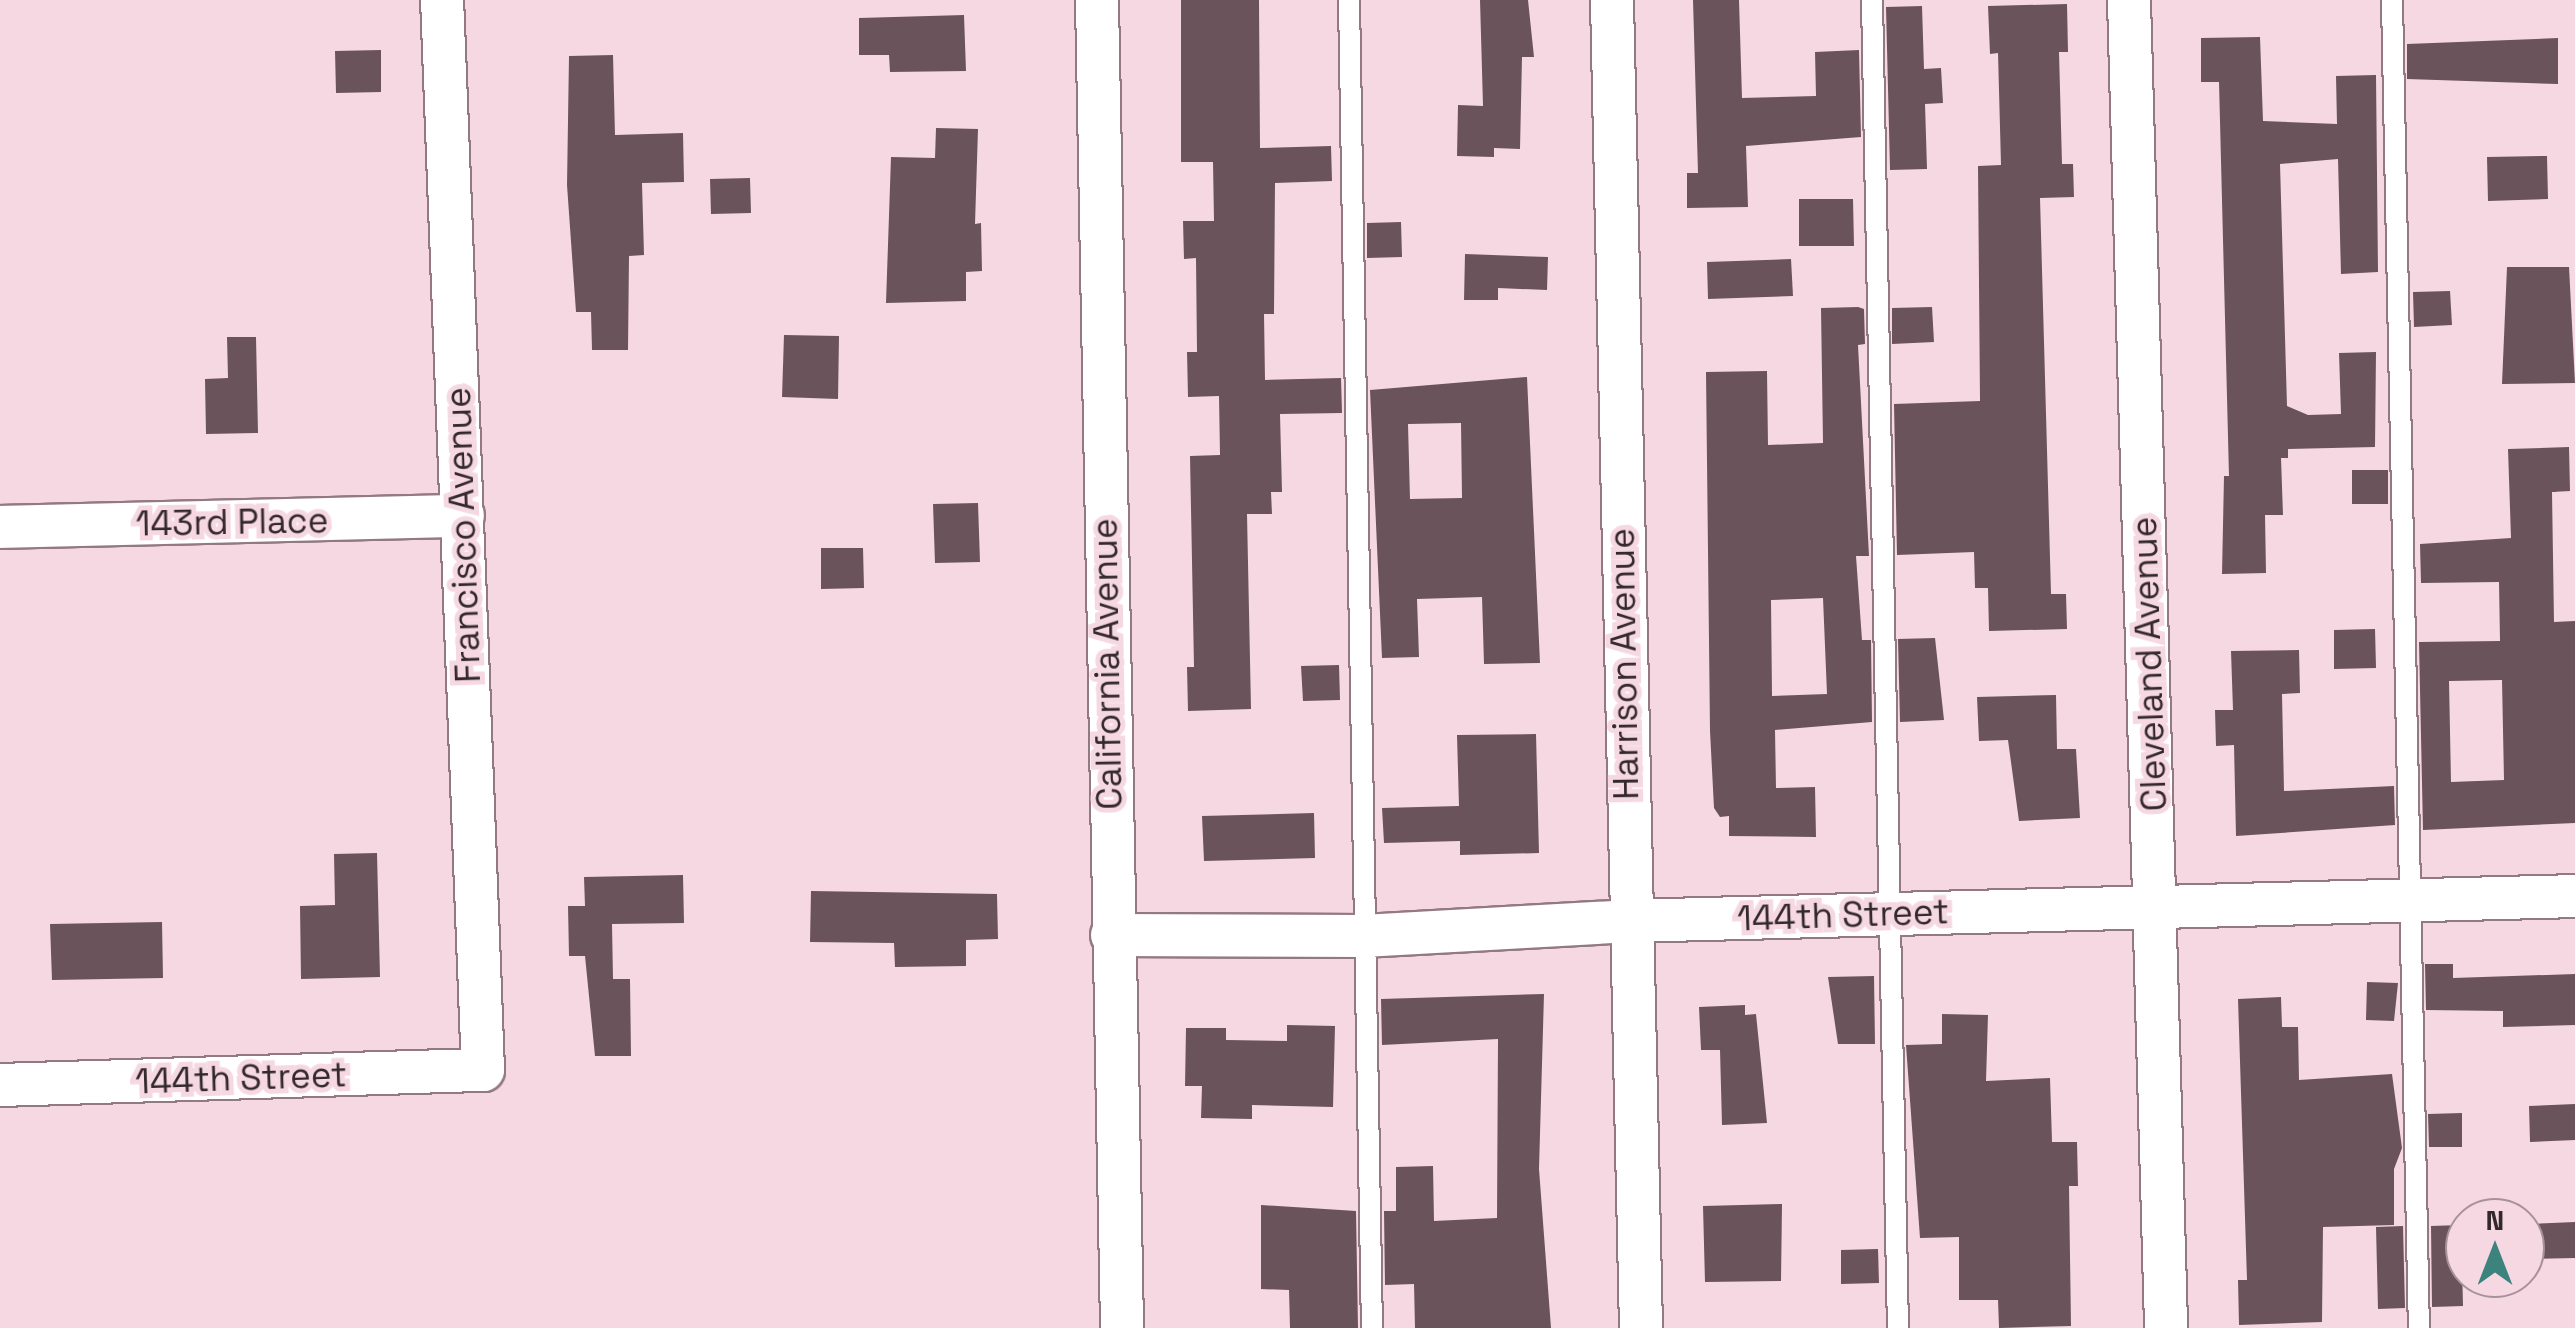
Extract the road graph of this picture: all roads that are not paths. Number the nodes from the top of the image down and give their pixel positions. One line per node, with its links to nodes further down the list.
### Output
1 (442, 0): 8 (street, Francisco Avenue)
2 (1096, 0): 15 (street, California Avenue)
3 (1349, 0): 16 (lane)
4 (1612, 0): 14 (street, Harrison Avenue)
5 (1872, 0): 13 (lane)
6 (2129, 0): 12 (street, Cleveland Avenue)
7 (2392, 0): 11 (lane)
8 (463, 516): 9 (street, 143rd Place); 17 (street, Francisco Avenue)
9 (0, 527)
10 (2575, 896): 11 (street, 144th Street)
11 (2408, 900): 12 (street, 144th Street); 24 (lane)
12 (2157, 907): 13 (street, 144th Street); 23 (street, Cleveland Avenue)
13 (1888, 914): 14 (street, 144th Street); 22 (lane)
14 (1629, 921): 16 (street, 144th Street); 21 (street, Harrison Avenue)
15 (1112, 935): 16 (street, 144th Street); 19 (street, California Avenue)
16 (1363, 936): 20 (lane)
17 (483, 1070): 18 (street, 144th Street)
18 (0, 1085)
19 (1122, 1328)
20 (1372, 1328)
21 (1641, 1328)
22 (1898, 1328)
23 (2166, 1328)
24 (2419, 1328)

